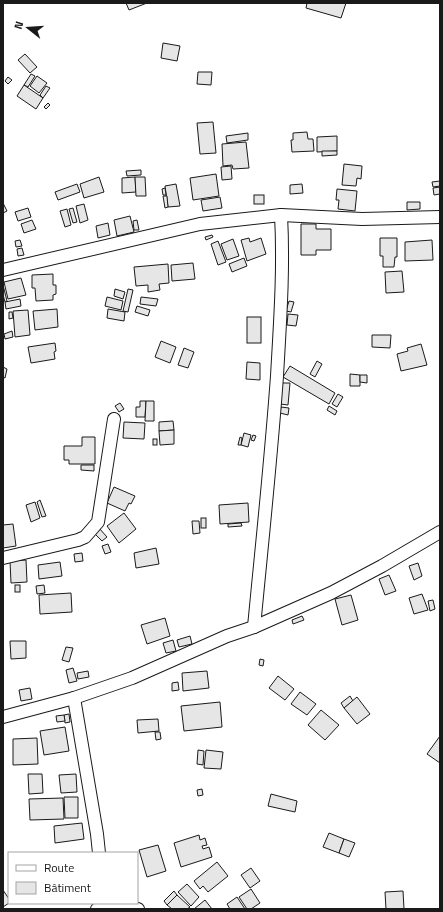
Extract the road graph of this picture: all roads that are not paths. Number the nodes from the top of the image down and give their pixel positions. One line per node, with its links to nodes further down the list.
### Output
1 (282, 215): 2 (street); 3 (street); 7 (street)
2 (440, 217)
3 (3, 270)
4 (114, 419): 6 (street)
5 (440, 532): 7 (street)
6 (3, 558)
7 (254, 627): 8 (street)
8 (74, 698): 9 (street); 10 (street)
9 (3, 717)
10 (99, 852)
11 (102, 906): 12 (street)
12 (138, 909)

